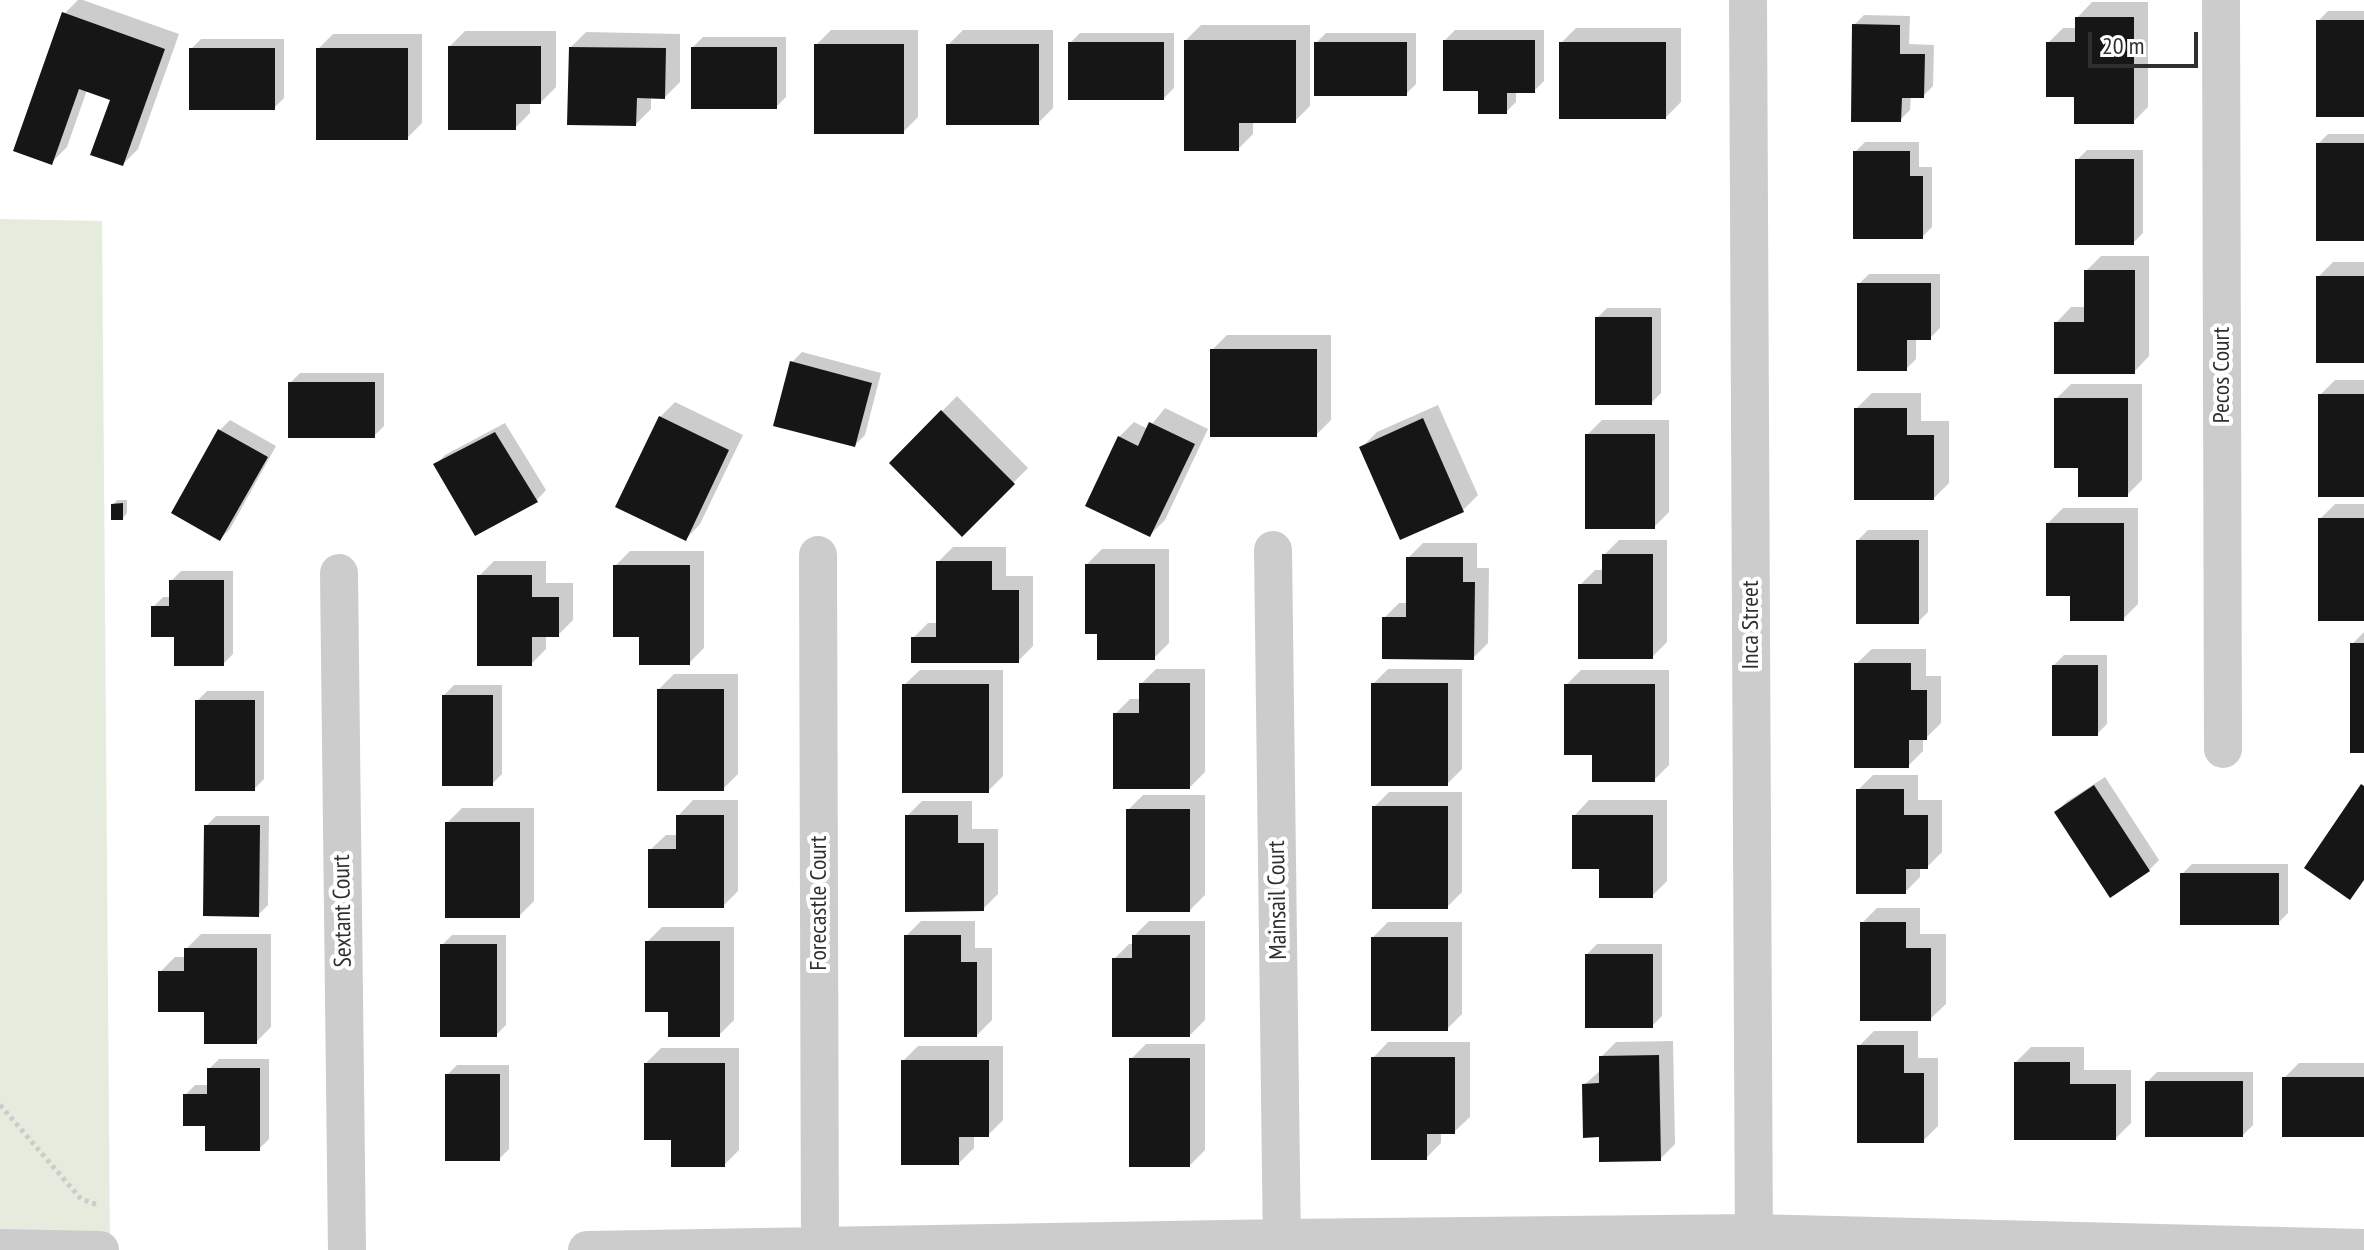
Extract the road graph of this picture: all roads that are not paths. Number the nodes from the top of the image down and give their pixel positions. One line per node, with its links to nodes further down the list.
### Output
1 (1748, 0): 7 (street, Inca Street)
2 (2221, 0): 6 (street, Pecos Court)
3 (1273, 550): 8 (street, Mainsail Court)
4 (818, 555): 10 (street, Forecastle Court)
5 (339, 573): 13 (street, Sextant Court)
6 (2223, 749)
7 (1754, 1242): 8 (street); 11 (street)
8 (1282, 1244): 10 (street)
9 (0, 1248): 12 (street)
10 (820, 1248): 14 (street)
11 (2364, 1248)
12 (100, 1250)
13 (347, 1250)
14 (587, 1250)

